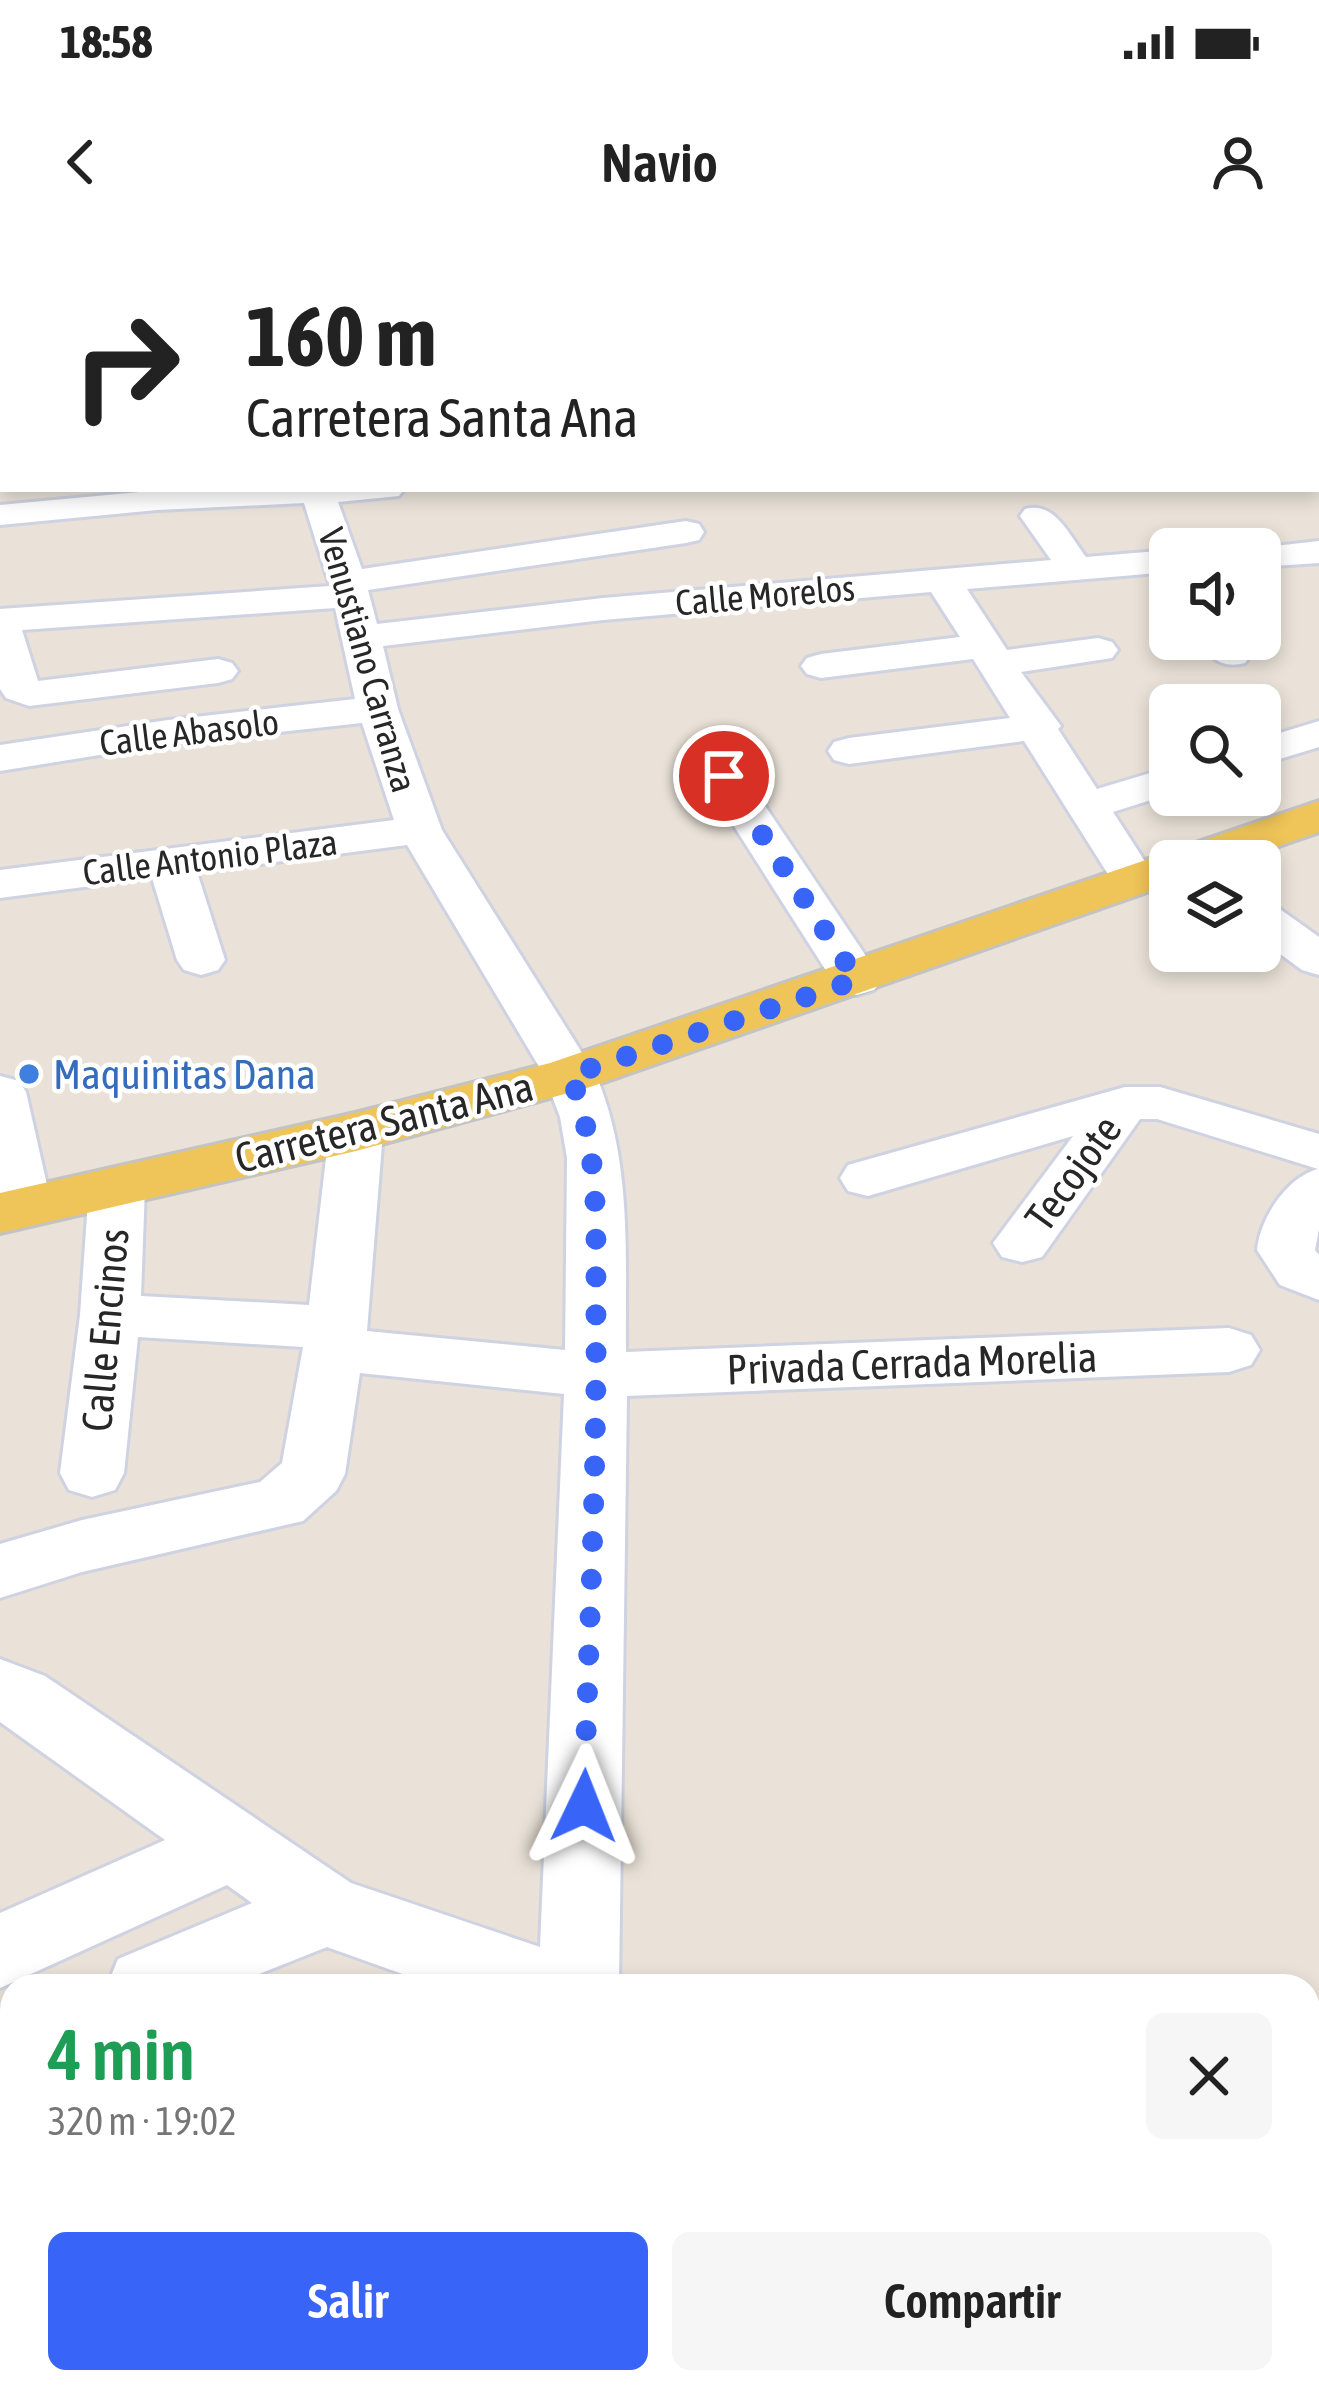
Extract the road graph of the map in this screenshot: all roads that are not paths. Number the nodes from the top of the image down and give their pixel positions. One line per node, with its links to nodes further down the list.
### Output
1 (293, 492): 3 (street)
2 (319, 492): 11 (street, Venustiano Carranza)
3 (0, 515)
4 (1037, 516): 9 (street)
5 (686, 532): 11 (street)
6 (1319, 552): 7 (street)
7 (1281, 555)
8 (1149, 563): 9 (street, Calle Morelos)
9 (1075, 568): 10 (street, Calle Morelos)
10 (941, 578): 13 (street, Calle Morelos); 15 (street)
11 (350, 589): 12 (street); 13 (street, Venustiano Carranza)
12 (0, 621): 18 (street)
13 (361, 637): 19 (street, Venustiano Carranza)
14 (1084, 639): 15 (street)
15 (984, 648): 16 (street); 20 (street)
16 (821, 666)
17 (218, 671): 18 (street)
18 (13, 682)
19 (378, 709): 24 (street, Calle Abasolo); 29 (street, Venustiano Carranza)
20 (1040, 726): 23 (street); 27 (street)
21 (1319, 734): 22 (street)
22 (1281, 746)
23 (849, 752)
24 (0, 758)
25 (724, 776): 38 (street)
26 (1149, 787): 27 (street)
27 (1087, 806): 32 (street)
28 (1319, 816): 30 (main road)
29 (420, 830): 31 (street, Calle Antonio Plaza); 39 (street, Venustiano Carranza)
30 (1249, 840)
31 (170, 861): 34 (street, Calle Antonio Plaza); 36 (street)
32 (1149, 871)
33 (1149, 875): 38 (main road, Carretera Santa Ana)
34 (0, 884)
35 (1281, 932): 37 (street)
36 (201, 960)
37 (1319, 960)
38 (857, 980): 39 (main road, Carretera Santa Ana)
39 (570, 1075): 42 (main road, Carretera Santa Ana); 53 (street, Venustiano Carranza)
40 (0, 1092): 47 (street)
41 (1125, 1103): 43 (street); 44 (street); 48 (street, Tecojote)
42 (356, 1132): 45 (main road, Carretera Santa Ana); 51 (street)
43 (1319, 1152)
44 (868, 1178)
45 (117, 1187): 47 (main road, Carretera Santa Ana); 50 (street, Calle Encinos)
46 (1319, 1187): 49 (street)
47 (12, 1210)
48 (1022, 1243)
49 (1304, 1270)
50 (110, 1315): 51 (street, Privada Cerrada Morelia); 54 (street, Calle Encinos)
51 (335, 1338): 53 (street, Privada Cerrada Morelia); 55 (street)
52 (1229, 1350): 53 (street, Privada Cerrada Morelia)
53 (596, 1375): 62 (street, Venustiano Carranza)
54 (92, 1473)
55 (0, 1570)
56 (0, 1689): 57 (street)
57 (233, 1846): 58 (street); 59 (street)
58 (326, 1911): 60 (street); 61 (street)
59 (0, 1952)
60 (170, 1974)
61 (507, 1974)
62 (579, 1974)

